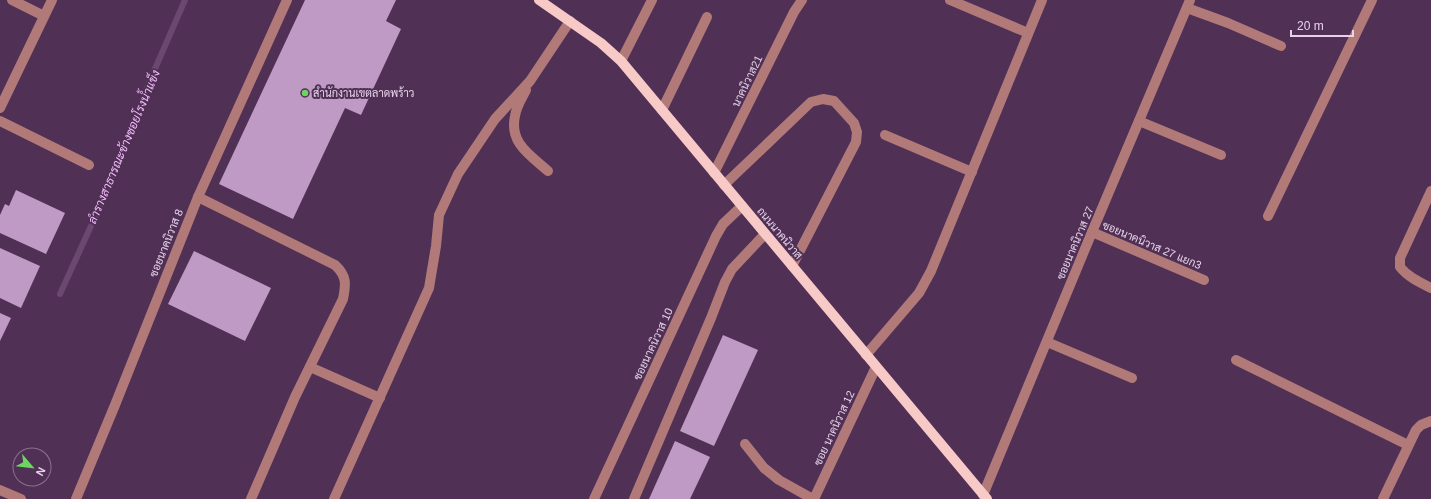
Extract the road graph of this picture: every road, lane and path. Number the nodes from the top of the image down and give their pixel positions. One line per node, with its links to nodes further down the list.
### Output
1 (12, 0): 11 (street)
2 (52, 0): 11 (street)
3 (287, 0): 30 (street, ซอยนาคนิวาส 8)
4 (539, 0): 13 (main road, ถนนนาคนิวาส)
5 (652, 0): 16 (street)
6 (802, 0): 27 (street, นาคนิวาส21)
7 (950, 0): 14 (street)
8 (1042, 0): 14 (street)
9 (1372, 0): 32 (street)
10 (1189, 4): 15 (street); 21 (street, ซอยนาคนิวาส 27)
11 (44, 16): 18 (street)
12 (707, 16): 19 (street)
13 (570, 21): 16 (main road, ถนนนาคนิวาส); 17 (street)
14 (1028, 33): 26 (street)
15 (1281, 46)
16 (620, 61): 19 (main road, ถนนนาคนิวาส)
17 (530, 81): 25 (street); 44 (street)
18 (0, 108)
19 (662, 110): 27 (main road, ถนนนาคนิวาส)
20 (0, 121): 24 (street)
21 (1139, 121): 23 (street); 33 (street, ซอยนาคนิวาส 27)
22 (885, 135): 26 (street)
23 (1221, 154)
24 (89, 165)
25 (548, 171)
26 (972, 172): 39 (street)
27 (714, 173): 28 (main road, ถนนนาคนิวาส)
28 (724, 185): 31 (main road, ถนนนาคนิวาส); 35 (street)
29 (1431, 191): 37 (street)
30 (198, 197): 42 (street); 51 (street, ซอยนาคนิวาส 8)
31 (742, 206): 34 (main road, ถนนนาคนิวาส); 54 (street, ซอยนาคนิวาส 10)
32 (1268, 216)
33 (1092, 232): 36 (street, ซอยนาคนิวาส 27 แยก3); 38 (street, ซอยนาคนิวาส 27)
34 (765, 234): 35 (main road, ถนนนาคนิวาส); 55 (street)
35 (792, 266): 39 (main road, ถนนนาคนิวาส)
36 (1204, 280)
37 (1431, 288)
38 (1047, 342): 43 (street); 49 (street, ซอยนาคนิวาส 27)
39 (866, 355): 41 (main road, ถนนนาคนิวาส)
40 (1236, 360): 47 (street)
41 (876, 366): 49 (main road, ถนนนาคนิวาส); 56 (street, ซอย นาคนิวาส 12)
42 (310, 367): 44 (street); 52 (street)
43 (1132, 378)
44 (380, 398): 53 (street)
45 (1431, 422): 47 (street)
46 (745, 444): 56 (street)
47 (1408, 445): 57 (street)
48 (0, 490): 50 (street)
49 (985, 497)
50 (21, 499)
51 (76, 499)
52 (252, 499)
53 (334, 499)
54 (594, 499)
55 (634, 499)
56 (813, 499)
57 (1383, 499)

